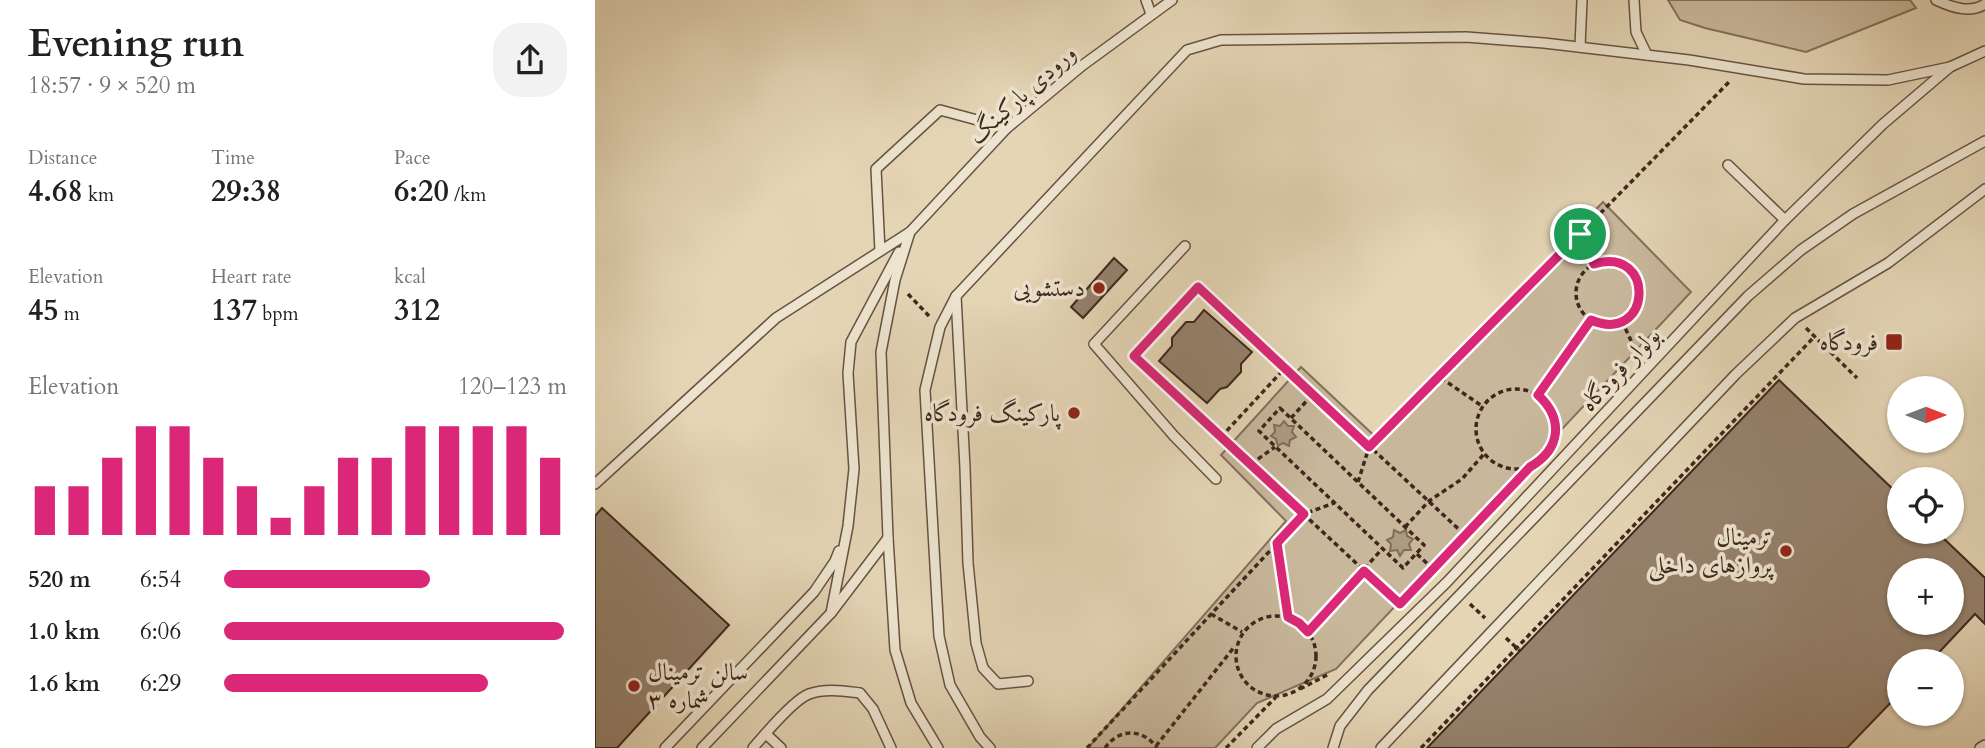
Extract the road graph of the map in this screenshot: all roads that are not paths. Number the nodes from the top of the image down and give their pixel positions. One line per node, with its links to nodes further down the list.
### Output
1 (1146, 0): 7 (lane)
2 (1172, 0): 7 (lane, ورودی پارکینگ)
3 (1582, 0): 8 (lane)
4 (1634, 0): 10 (lane)
5 (1937, 0): 6 (lane)
6 (1985, 4)
7 (1151, 14): 12 (lane, ورودی پارکینگ)
8 (1580, 47): 10 (lane); 20 (lane)
9 (1985, 51): 11 (lane, بولوار فرودگاه)
10 (1647, 55): 11 (lane)
11 (1949, 67): 16 (lane, بولوار فرودگاه)
12 (1007, 128): 17 (lane, ورودی پارکینگ); 19 (lane)
13 (1985, 141): 37 (lane)
14 (1728, 165): 16 (lane)
15 (1985, 189): 38 (lane)
16 (1786, 220): 36 (lane, بولوار فرودگاه)
17 (910, 232): 19 (lane); 23 (lane); 24 (lane)
18 (1185, 246): 21 (lane)
19 (880, 251): 22 (lane)
20 (956, 296): 26 (lane); 35 (lane)
21 (1216, 480)
22 (595, 485)
23 (848, 526): 25 (lane); 29 (lane)
24 (888, 538): 25 (lane); 34 (lane)
25 (831, 613): 30 (lane)
26 (1028, 681)
27 (766, 734): 31 (lane); 32 (lane); 33 (lane)
28 (1985, 745): 39 (lane)
29 (666, 748)
30 (702, 748)
31 (753, 748)
32 (781, 748)
33 (891, 748)
34 (938, 748)
35 (990, 748)
36 (1257, 748)
37 (1333, 748)
38 (1381, 748)
39 (1980, 748)

